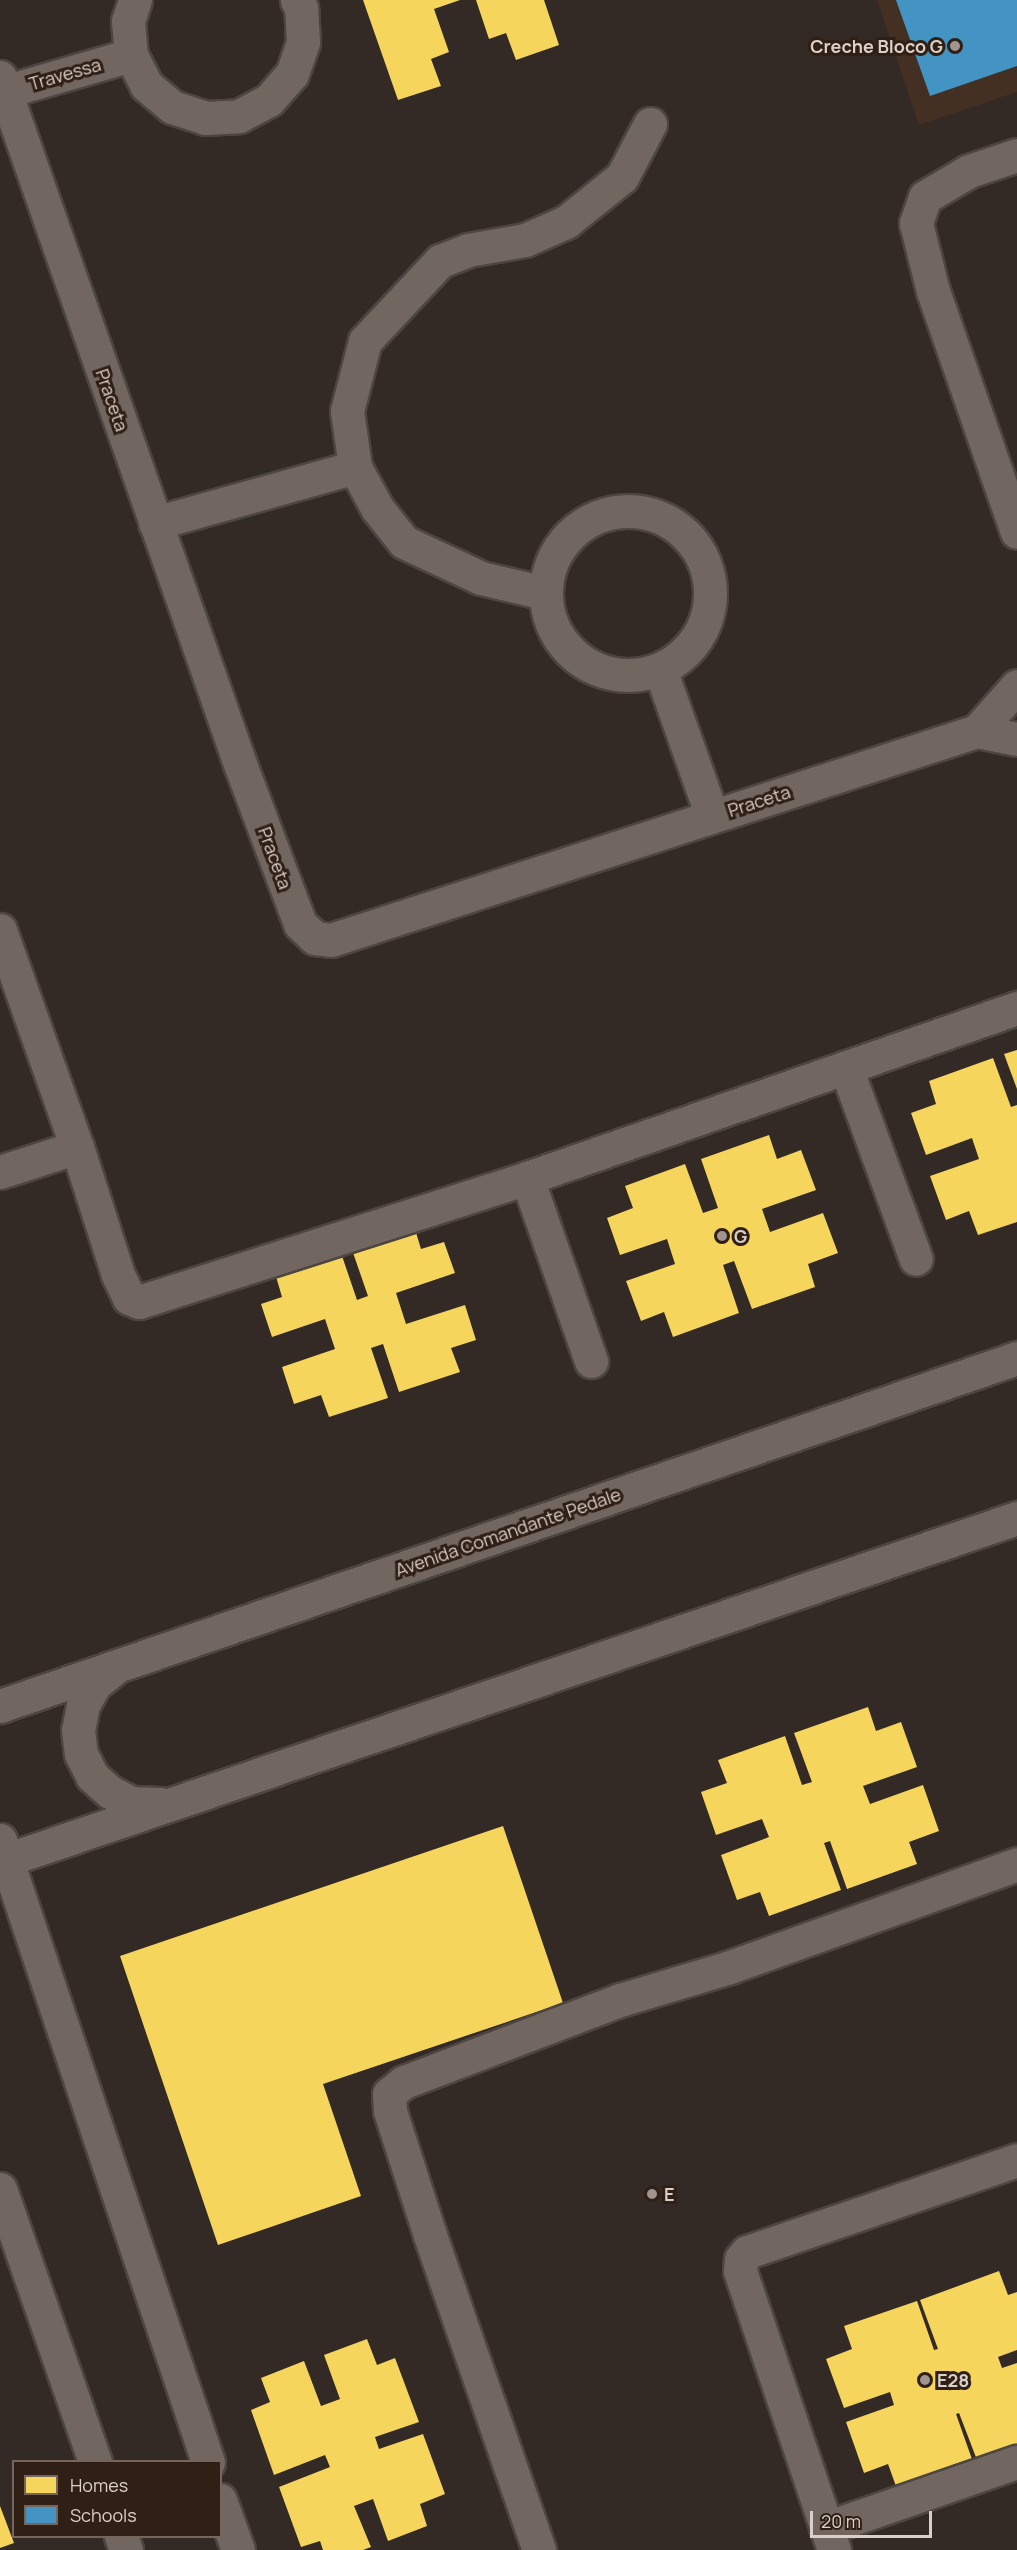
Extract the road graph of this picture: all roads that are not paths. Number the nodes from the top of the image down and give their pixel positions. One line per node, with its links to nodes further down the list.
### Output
1 (135, 0): 3 (street)
2 (297, 0): 3 (street)
3 (130, 55): 4 (street, Travessa)
4 (2, 87): 8 (street, Praceta)
5 (650, 124): 7 (street)
6 (1017, 155): 9 (street)
7 (355, 467): 8 (street); 10 (street)
8 (155, 523): 15 (street, Praceta)
9 (1017, 532)
10 (545, 594): 11 (street); 11 (street)
11 (661, 672): 15 (street)
12 (1017, 686): 13 (street)
13 (977, 731): 14 (street, Praceta); 15 (street, Praceta)
14 (1017, 739)
15 (712, 816)
16 (0, 930): 19 (street)
17 (1017, 1008): 18 (street)
18 (846, 1068): 21 (street); 22 (street)
19 (77, 1147): 20 (street); 21 (street)
20 (0, 1172)
21 (527, 1178): 24 (street)
22 (916, 1259)
23 (1017, 1358): 26 (street, Avenida Comandante Pedale)
24 (591, 1361)
25 (1017, 1518): 28 (street)
26 (137, 1658): 27 (street, Avenida Comandante Pedale); 28 (street)
27 (0, 1706)
28 (181, 1800): 29 (street)
29 (2, 1854): 34 (street)
30 (1017, 1864): 39 (street)
31 (1017, 2160): 37 (street)
32 (0, 2189): 33 (street)
33 (94, 2460)
34 (207, 2460)
35 (1017, 2462): 37 (street)
36 (222, 2505): 38 (street)
37 (830, 2539)
38 (237, 2550)
39 (539, 2550)

